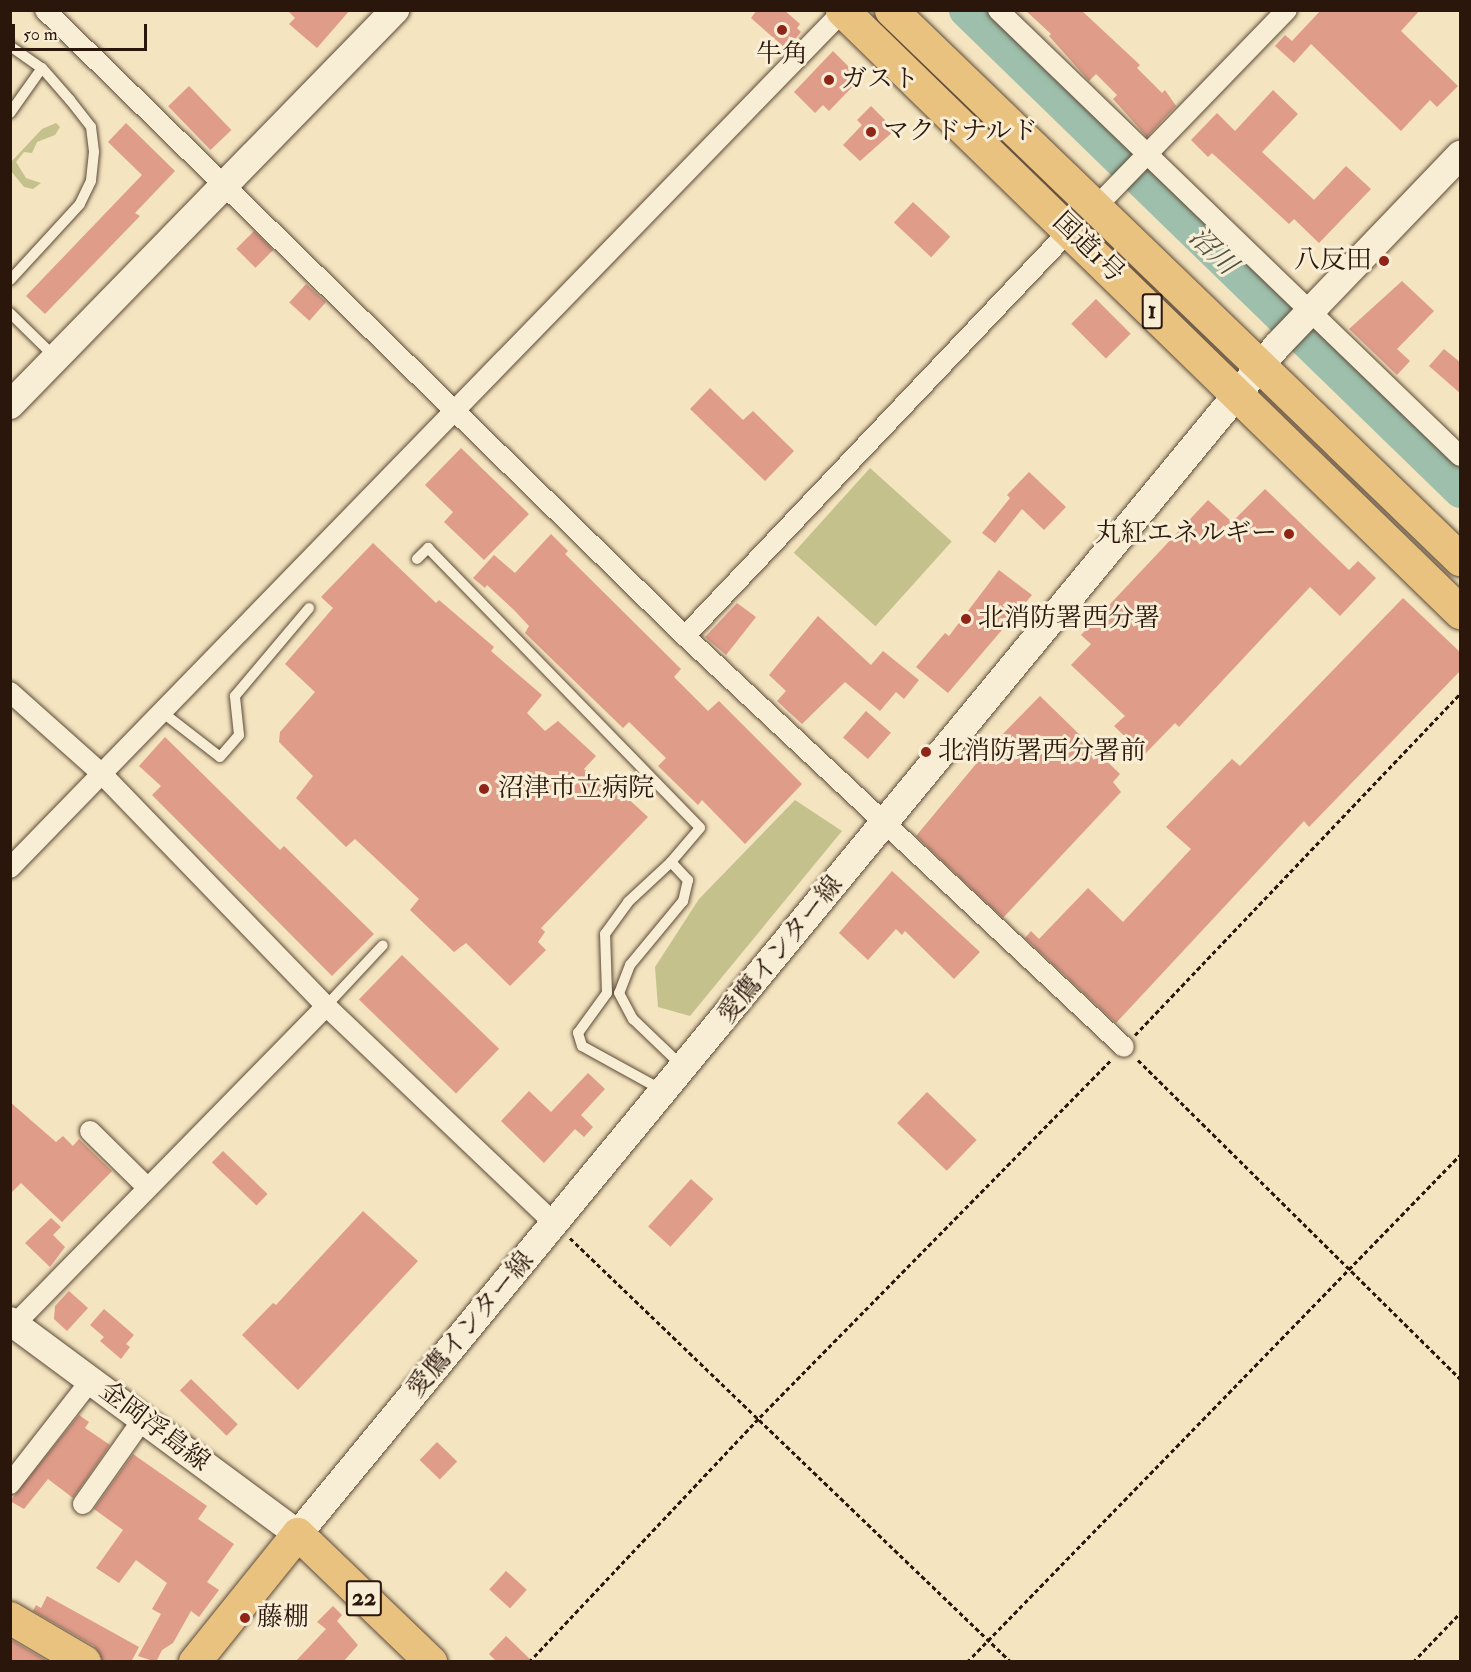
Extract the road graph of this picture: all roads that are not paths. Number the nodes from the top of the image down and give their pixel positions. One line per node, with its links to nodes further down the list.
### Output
1 (45, 10): 12 (street)
2 (395, 10): 12 (main road)
3 (891, 10): 13 (highway, 国道1号 / 1)
4 (998, 10): 11 (street)
5 (1287, 10): 11 (street)
6 (843, 11): 13 (highway, 国道1号 / 1); 21 (street)
7 (10, 46): 8 (lane)
8 (42, 68): 9 (lane); 14 (lane)
9 (10, 112)
10 (1461, 155): 16 (main road, 愛鷹インター線)
11 (1145, 160): 13 (street); 16 (street)
12 (223, 187): 18 (main road); 21 (street)
13 (1091, 211): 17 (highway, 国道1号 / 1); 19 (highway, 国道1号 / 1); 27 (street)
14 (10, 280)
15 (10, 313): 18 (lane)
16 (1309, 313): 17 (main road, 愛鷹インター線); 22 (street)
17 (1269, 356): 19 (main road, 愛鷹インター線); 24 (highway, 国道1号 / 1)
18 (56, 358): 20 (main road)
19 (1238, 394): 26 (highway, 国道1号 / 1); 31 (main road, 愛鷹インター線)
20 (10, 405)
21 (457, 412): 27 (street); 29 (street)
22 (1461, 456)
23 (417, 559): 32 (lane)
24 (1461, 559)
25 (309, 608): 29 (lane)
26 (1461, 612)
27 (685, 636): 31 (street)
28 (10, 692): 30 (street)
29 (162, 712): 30 (street)
30 (101, 773): 33 (street); 35 (street)
31 (884, 825): 36 (street); 37 (main road, 愛鷹インター線)
32 (671, 862): 37 (lane); 38 (lane)
33 (10, 868)
34 (383, 945): 35 (lane)
35 (326, 1005): 40 (street); 41 (street)
36 (1124, 1047)
37 (684, 1068): 38 (main road, 愛鷹インター線)
38 (664, 1091): 41 (main road, 愛鷹インター線)
39 (90, 1131): 40 (street)
40 (148, 1188): 42 (street)
41 (555, 1224): 47 (main road, 愛鷹インター線)
42 (13, 1323): 43 (main road, 金岡浮島線)
43 (91, 1380): 44 (main road, 金岡浮島線); 45 (street)
44 (143, 1419): 46 (street); 47 (main road, 金岡浮島線)
45 (10, 1484)
46 (83, 1504)
47 (298, 1534): 50 (main road); 51 (main road, 22)
48 (10, 1618): 49 (main road)
49 (85, 1662)
50 (195, 1662)
51 (431, 1662)

